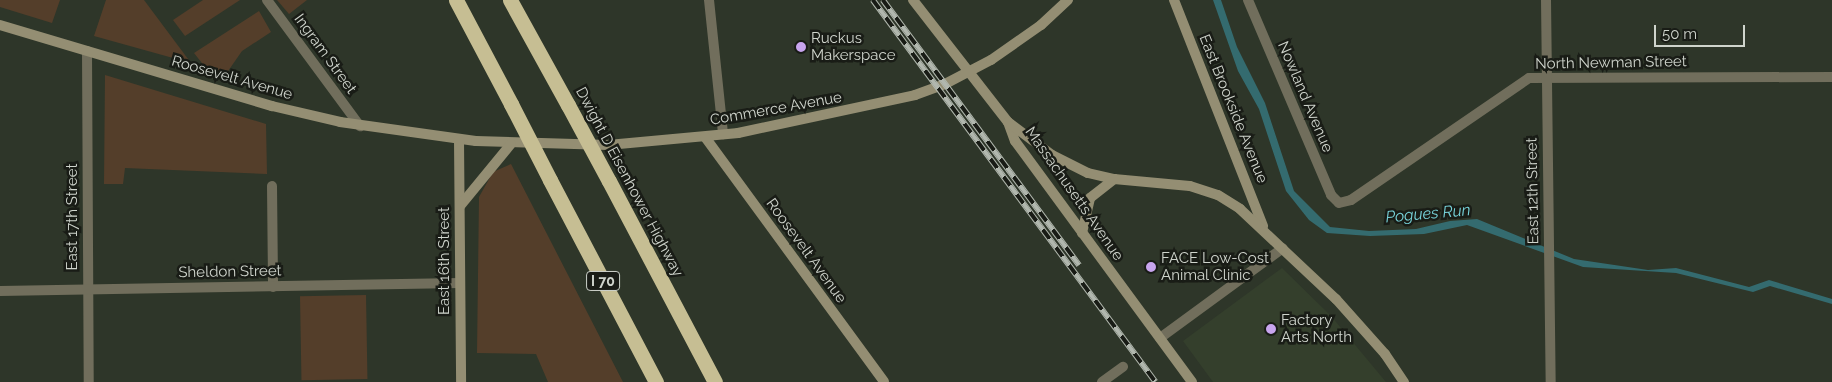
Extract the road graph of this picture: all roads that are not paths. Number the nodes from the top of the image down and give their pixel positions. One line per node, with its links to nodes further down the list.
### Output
1 (267, 0): 16 (street, Ingram Street)
2 (456, 0): 36 (highway, I 70, bridge)
3 (510, 0): 37 (highway, Dwight D Eisenhower Highway, bridge)
4 (708, 0): 17 (street)
5 (913, 0): 12 (street, Massachusetts Avenue)
6 (1068, 0): 12 (street, Commerce Avenue)
7 (1174, 0): 25 (street, East Brookside Avenue)
8 (1248, 0): 23 (street, Nowland Avenue)
9 (1546, 0): 14 (street, East 12th Street)
10 (0, 25): 11 (street, Roosevelt Avenue)
11 (87, 51): 16 (street, Roosevelt Avenue); 30 (street, East 17th Street)
12 (970, 72): 15 (street, Massachusetts Avenue); 17 (street, Commerce Avenue)
13 (1832, 77): 14 (street, North Newman Street)
14 (1546, 78): 23 (street, North Newman Street); 42 (street, East 12th Street)
15 (1008, 122): 21 (street, East Brookside Avenue); 26 (street, Massachusetts Avenue)
16 (360, 126): 19 (street, Roosevelt Avenue)
17 (723, 134): 18 (street, Commerce Avenue)
18 (705, 137): 20 (street, Commerce Avenue); 38 (street, Roosevelt Avenue)
19 (459, 140): 20 (street, Commerce Avenue); 24 (street, East 16th Street)
20 (512, 144): 24 (street)
21 (1114, 179): 25 (street, East Brookside Avenue); 26 (street)
22 (272, 186): 29 (street)
23 (1339, 203)
24 (460, 206): 28 (street, East 16th Street)
25 (1264, 230): 27 (street, East Brookside Avenue)
26 (1082, 233): 32 (street, Massachusetts Avenue)
27 (1283, 248): 32 (street); 41 (street, East Brookside Avenue)
28 (460, 283): 29 (street, Sheldon Street); 35 (street, East 16th Street)
29 (273, 287): 30 (street, Sheldon Street)
30 (89, 289): 31 (street, Sheldon Street); 34 (street, East 17th Street)
31 (0, 291)
32 (1160, 338): 40 (street, Massachusetts Avenue)
33 (1123, 367): 39 (street)
34 (89, 382)
35 (461, 382)
36 (656, 382)
37 (715, 382)
38 (884, 382)
39 (1102, 382)
40 (1192, 382)
41 (1404, 382)
42 (1552, 382)

